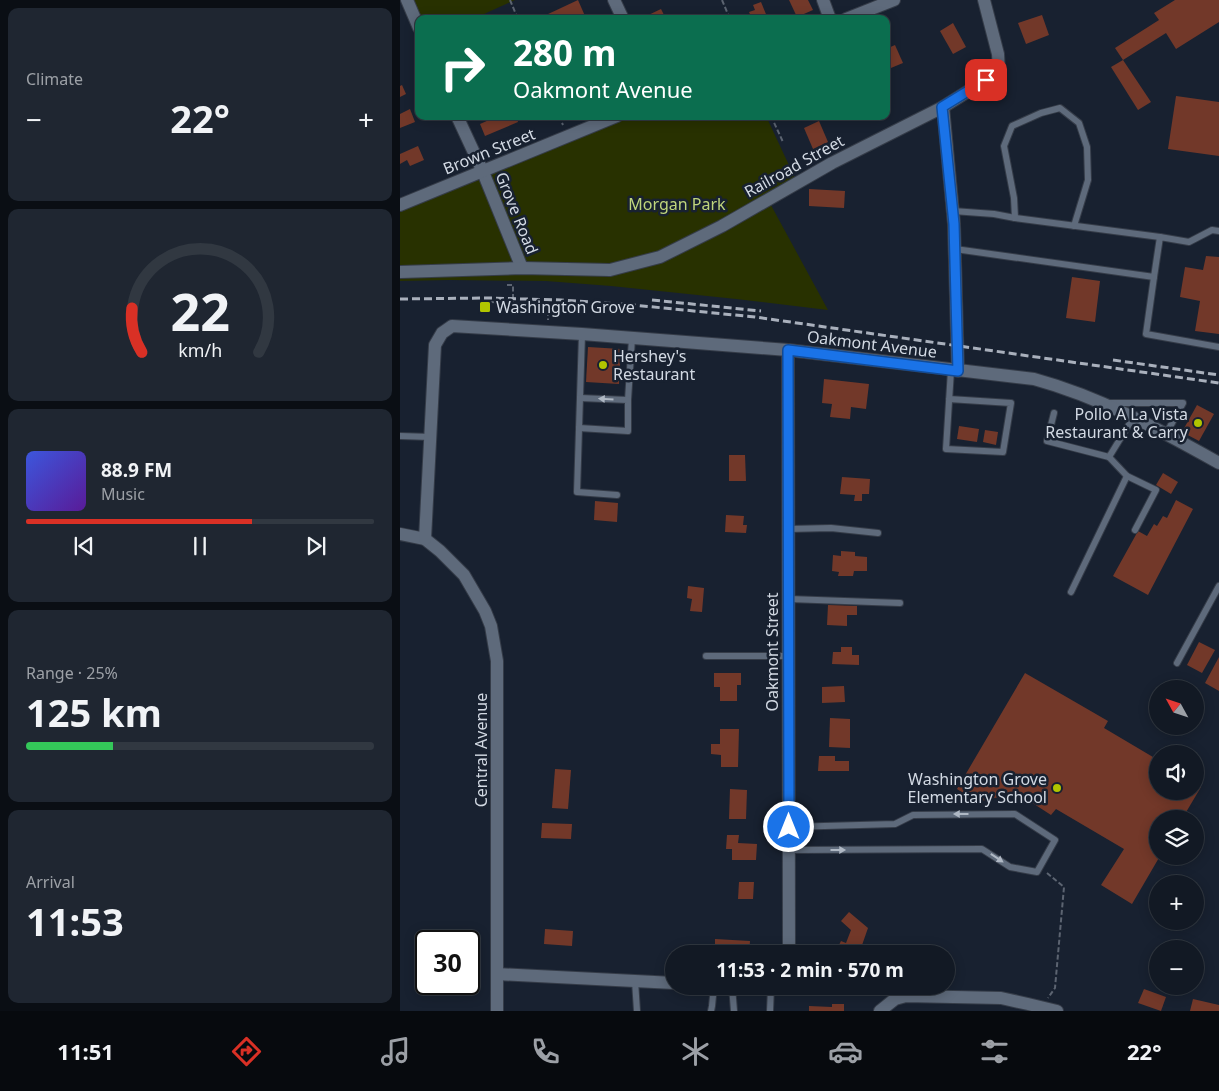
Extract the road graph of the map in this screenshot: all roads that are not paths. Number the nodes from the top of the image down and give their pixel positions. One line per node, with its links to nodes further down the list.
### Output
1 (407, 0): 9 (street)
2 (614, 0): 6 (street)
3 (823, 0): 7 (street)
4 (894, 0): 8 (street)
5 (984, 0): 10 (street, Railroad Street)
6 (621, 15)
7 (829, 15)
8 (856, 15)
9 (415, 19)
10 (942, 107): 15 (street); 21 (street, Railroad Street)
11 (459, 120): 13 (street, Grove Road)
12 (607, 120): 13 (street, Brown Street)
13 (483, 172): 14 (street, Brown Street); 21 (street, Grove Road)
14 (400, 205)
15 (953, 211): 16 (lane); 20 (street)
16 (1015, 218): 17 (lane); 17 (lane)
17 (1074, 226): 19 (lane)
18 (1219, 231): 19 (lane)
19 (1160, 237): 23 (lane)
20 (955, 249): 23 (lane); 28 (street)
21 (522, 268): 22 (street, Railroad Street)
22 (400, 272)
23 (1154, 277): 26 (lane)
24 (582, 334): 25 (street, Oakmont Avenue); 29 (lane); 38 (street, Oakmont Avenue)
25 (632, 338): 27 (street, Oakmont Avenue); 31 (lane)
26 (1219, 347)
27 (788, 350): 28 (street, Oakmont Avenue); 43 (street, Oakmont Street)
28 (954, 370): 30 (lane); 32 (street, Oakmont Avenue)
29 (580, 398): 31 (lane, one-way to 29); 35 (lane)
30 (949, 399): 30 (lane)
31 (628, 400): 35 (lane)
32 (1104, 403): 34 (street, Oakmont Avenue); 36 (lane)
33 (1054, 413): 39 (lane)
34 (1133, 418): 36 (street, Oakmont Avenue); 39 (lane)
35 (579, 428): 42 (lane)
36 (1166, 434): 40 (street, Oakmont Avenue)
37 (400, 436): 38 (lane)
38 (431, 438): 47 (street, Oakmont Avenue)
39 (1109, 457): 41 (lane)
40 (1219, 463)
41 (1128, 476): 44 (lane); 49 (lane)
42 (617, 496)
43 (788, 529): 45 (lane); 50 (street, Oakmont Street)
44 (1135, 530)
45 (878, 533)
46 (400, 534): 47 (street, Central Avenue)
47 (425, 539): 58 (street, Central Avenue)
48 (1219, 586): 54 (lane)
49 (1071, 592)
50 (788, 599): 51 (lane); 53 (street, Oakmont Street)
51 (900, 603)
52 (706, 656): 53 (lane)
53 (789, 656): 55 (street, Oakmont Street)
54 (1177, 663)
55 (789, 827): 56 (street, Oakmont Street); 56 (lane, one-way to 55)
56 (789, 850): 57 (street, Oakmont Street)
57 (789, 945)
58 (497, 974): 59 (street); 66 (street, Central Avenue)
59 (635, 981): 60 (street); 67 (lane)
60 (665, 983)
61 (713, 995): 68 (lane)
62 (733, 995): 69 (lane)
63 (771, 995): 70 (lane)
64 (1028, 1007): 65 (street); 71 (street)
65 (1051, 1009)
66 (497, 1011)
67 (637, 1011)
68 (710, 1011)
69 (734, 1011)
70 (770, 1011)
71 (880, 1011)

